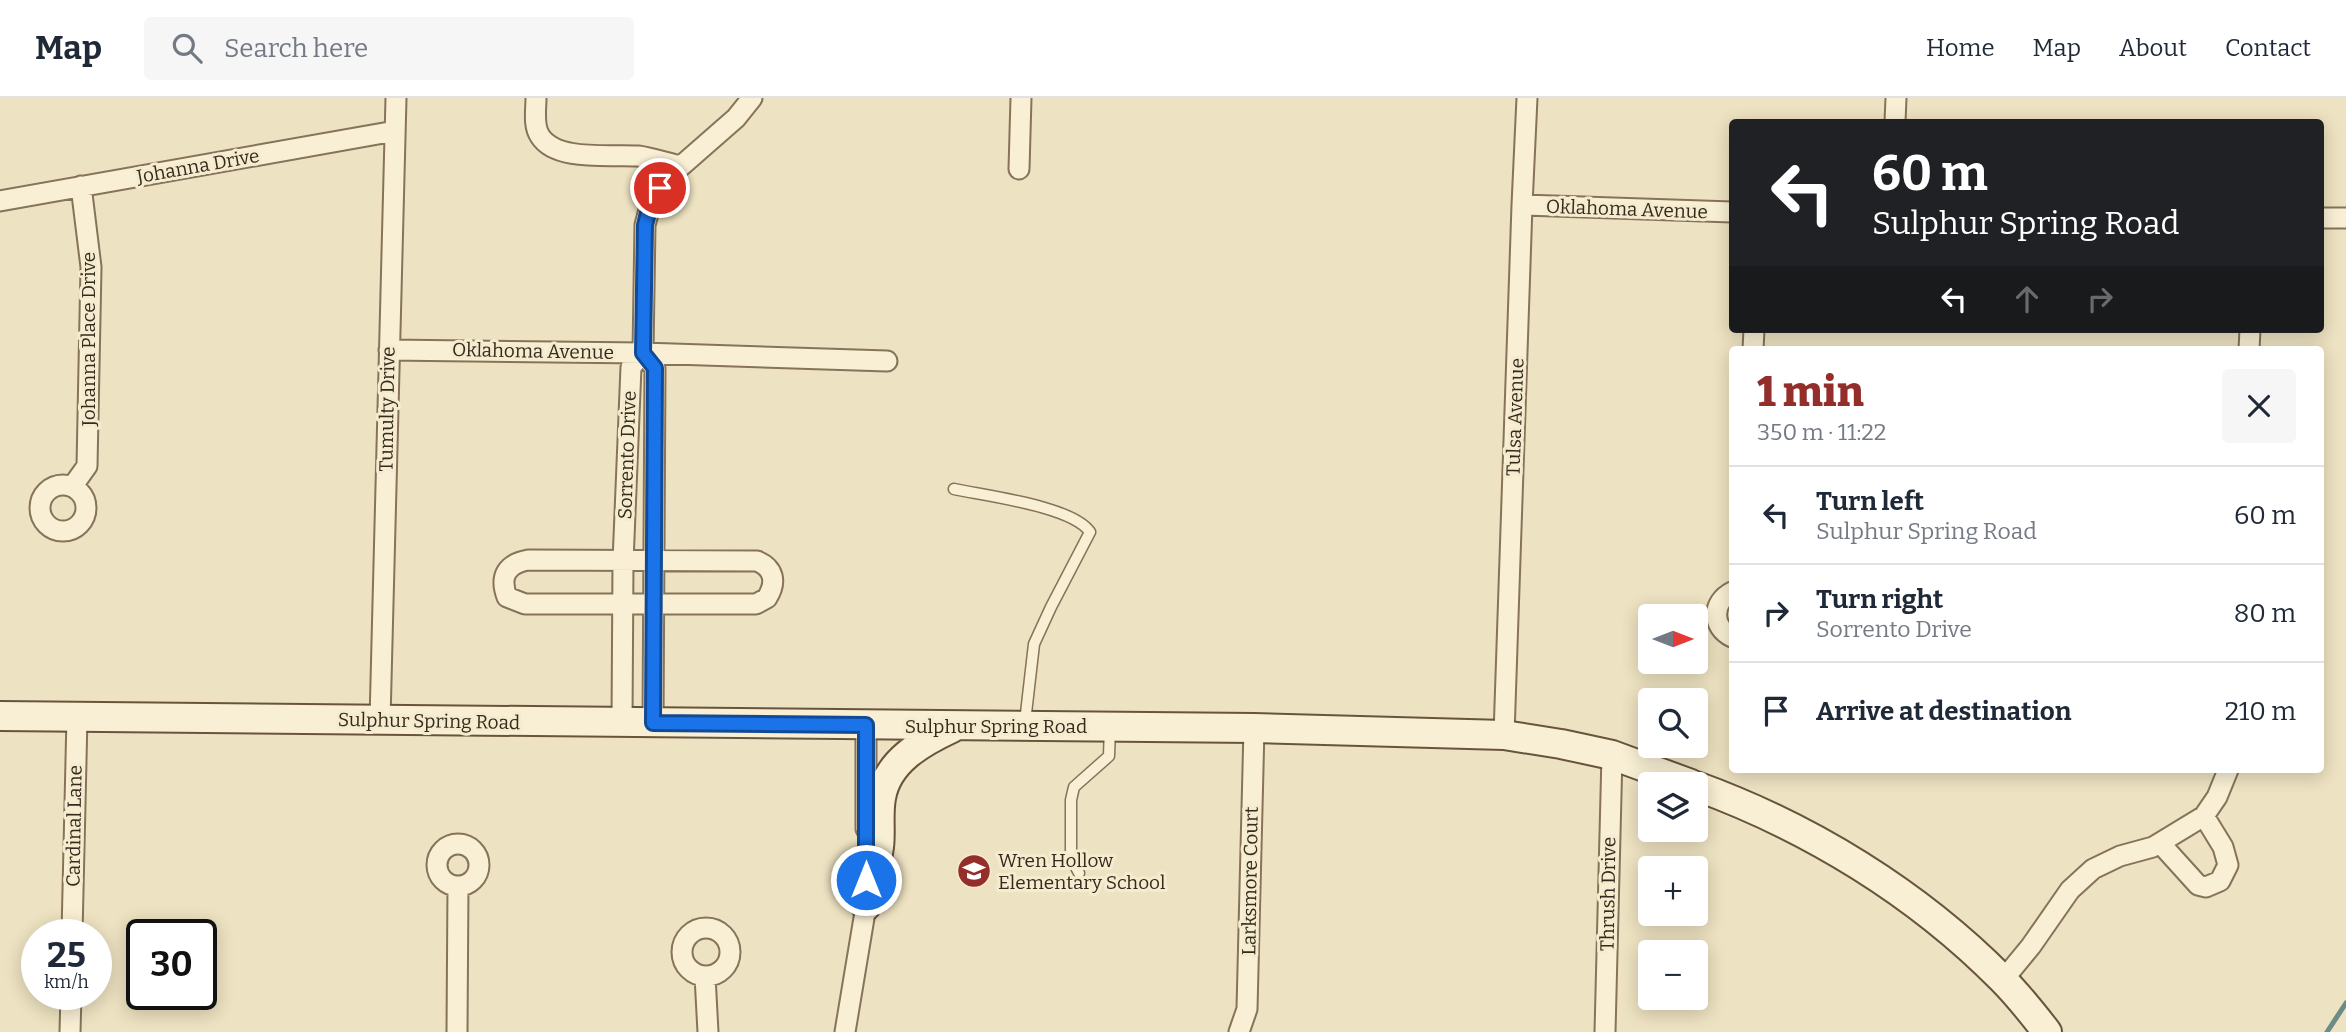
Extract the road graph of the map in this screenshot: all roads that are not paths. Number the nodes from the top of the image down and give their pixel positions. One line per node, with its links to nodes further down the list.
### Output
1 (396, 98): 8 (street, Tumulty Drive)
2 (536, 98): 9 (street)
3 (752, 98): 9 (street, Sorrento Drive)
4 (1021, 98): 10 (street)
5 (1527, 98): 13 (street, Tulsa Avenue)
6 (1896, 98): 7 (street)
7 (1895, 119)
8 (396, 131): 11 (street, Johanna Drive); 17 (street, Tumulty Drive)
9 (681, 166): 18 (street, Sorrento Drive)
10 (1019, 169)
11 (81, 186): 12 (street, Johanna Drive); 20 (street, Johanna Place Drive)
12 (0, 201)
13 (1522, 205): 14 (street, Oklahoma Avenue); 38 (street, Tulsa Avenue)
14 (1729, 212)
15 (2324, 218): 16 (street)
16 (2346, 218)
17 (389, 350): 18 (street, Oklahoma Avenue); 30 (street, Tumulty Drive)
18 (643, 353): 19 (street, Oklahoma Avenue); 22 (street, Sorrento Drive); 23 (street, Sorrento Drive)
19 (887, 361)
20 (72, 487)
21 (954, 489): 35 (lane)
22 (655, 560): 23 (street); 26 (street, Sorrento Drive); 26 (street)
23 (623, 562): 25 (street, Sorrento Drive); 25 (street)
24 (1729, 594): 27 (street)
25 (624, 605): 26 (street); 31 (street, Sorrento Drive)
26 (654, 606): 32 (street, Sorrento Drive)
27 (1729, 635)
28 (0, 716): 29 (main road, Sulphur Spring Road)
29 (77, 717): 30 (main road, Sulphur Spring Road); 48 (street, Cardinal Lane)
30 (380, 720): 31 (main road, Sulphur Spring Road)
31 (622, 722): 32 (main road, Sulphur Spring Road)
32 (653, 723): 33 (main road, Sulphur Spring Road)
33 (866, 725): 34 (main road, Sulphur Spring Road); 47 (street)
34 (957, 726): 35 (main road, Sulphur Spring Road); 47 (main road)
35 (1025, 726): 36 (main road, Sulphur Spring Road)
36 (1110, 727): 37 (main road, Sulphur Spring Road); 45 (lane)
37 (1254, 728): 38 (main road, Sulphur Spring Road); 56 (street, Larksmore Court)
38 (1504, 736): 39 (main road, Sulphur Spring Road)
39 (1612, 755): 40 (main road, Sulphur Spring Road); 57 (street, Thrush Drive)
40 (1658, 772)
41 (2227, 773): 43 (street)
42 (1708, 790): 50 (main road, Sulphur Spring Road)
43 (2204, 816): 44 (street); 44 (street)
44 (2160, 843): 50 (street)
45 (1079, 873)
46 (458, 886): 53 (street)
47 (866, 906): 55 (street)
48 (72, 919)
49 (705, 976): 54 (street)
50 (2003, 979): 58 (main road, Sulphur Spring Road)
51 (71, 1010): 52 (street)
52 (70, 1032)
53 (457, 1032)
54 (708, 1032)
55 (845, 1032)
56 (1239, 1032)
57 (1605, 1032)
58 (2047, 1032)

